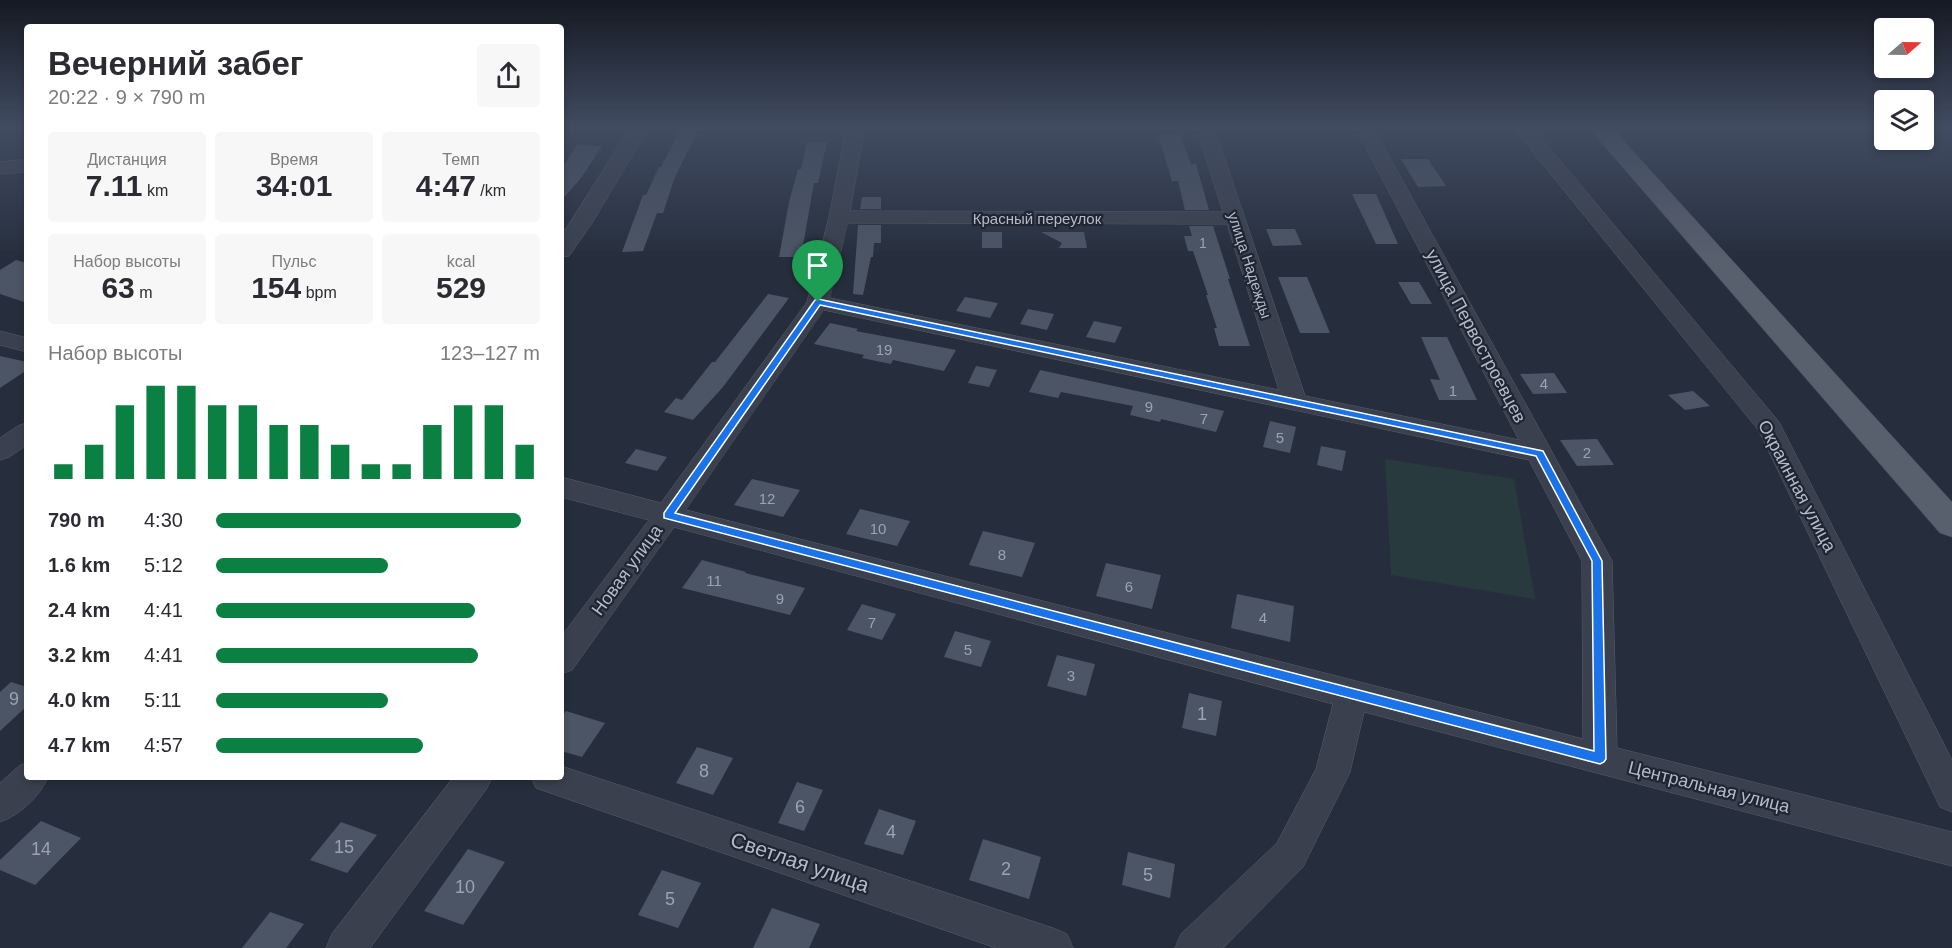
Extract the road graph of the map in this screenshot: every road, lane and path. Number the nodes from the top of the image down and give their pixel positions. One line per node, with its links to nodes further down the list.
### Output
1 (614, 171): 9 (street)
2 (848, 171): 7 (street, Новая улица)
3 (1220, 171): 8 (street, улица Надежды)
4 (1388, 171): 16 (street, улица Первостроевцев)
5 (1558, 171): 26 (street, Окраинная улица)
6 (1638, 171): 19 (main road)
7 (839, 217): 8 (street, Красный переулок); 10 (street, Новая улица)
8 (1235, 218): 13 (street, улица Надежды)
9 (564, 247)
10 (818, 302): 13 (street); 18 (street, Новая улица)
11 (0, 338): 12 (street)
12 (24, 344)
13 (1295, 402): 16 (street)
14 (24, 434): 15 (street)
15 (0, 451)
16 (1539, 453): 22 (street, улица Первостроевцев)
17 (564, 488): 18 (street, Центральная улица)
18 (668, 515): 20 (street, Новая улица); 21 (street, Центральная улица)
19 (1952, 524)
20 (564, 657)
21 (1352, 695): 22 (street, Центральная улица); 31 (street)
22 (1600, 759): 28 (street, Центральная улица)
23 (28, 780): 27 (street)
24 (473, 780): 29 (street)
25 (557, 780): 30 (street, Светлая улица)
26 (1952, 796)
27 (0, 806)
28 (1952, 849)
29 (346, 948)
30 (1053, 948)
31 (1195, 948)

